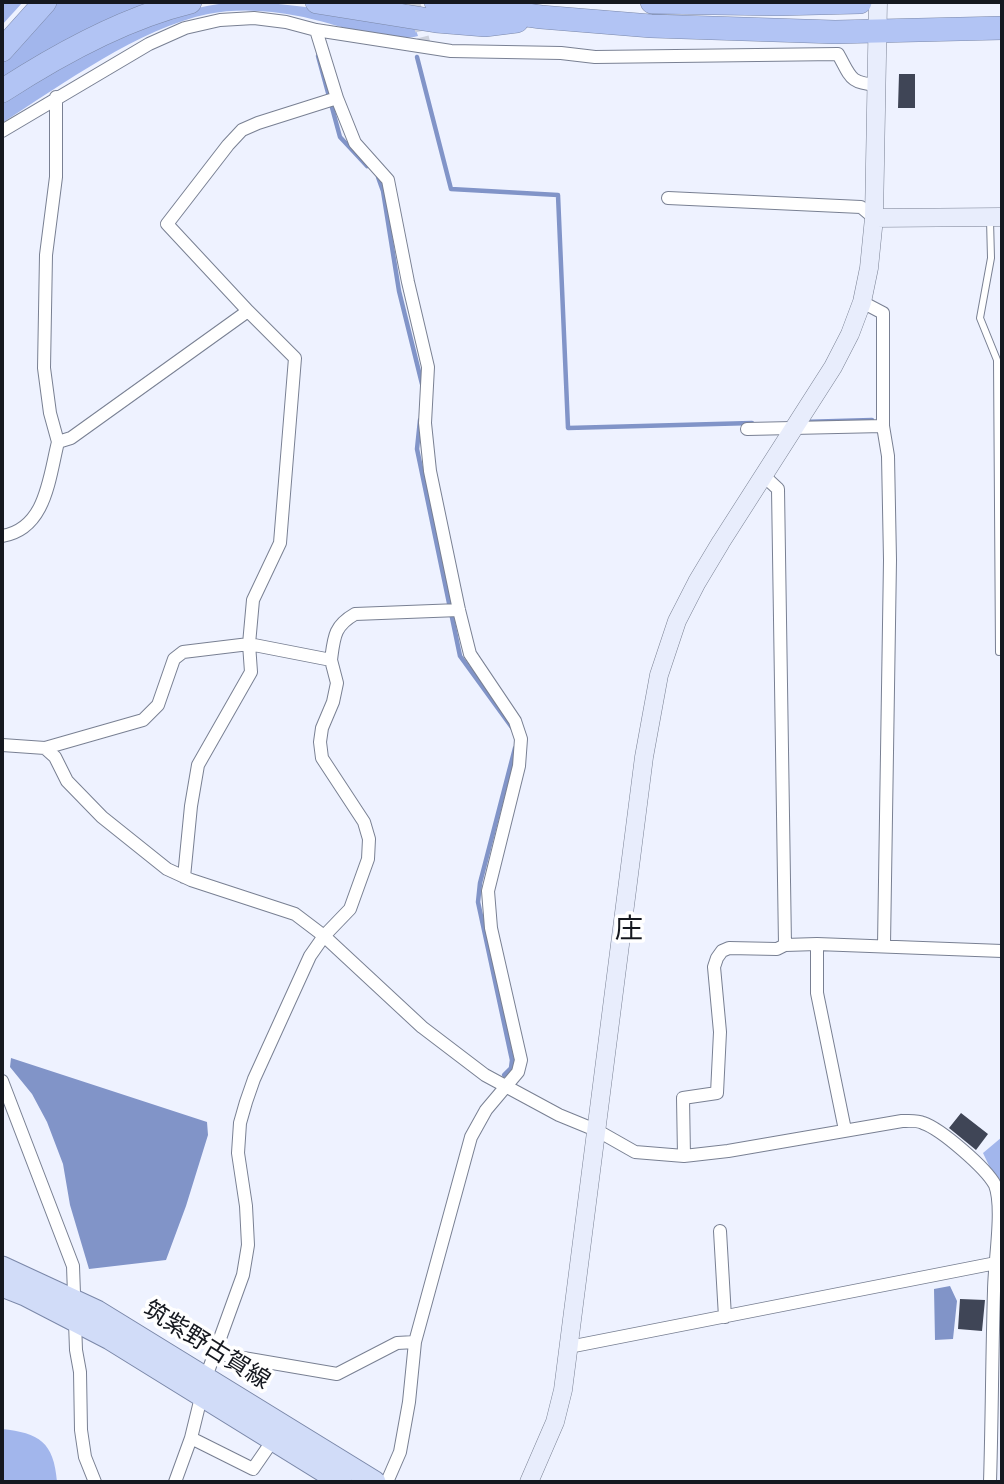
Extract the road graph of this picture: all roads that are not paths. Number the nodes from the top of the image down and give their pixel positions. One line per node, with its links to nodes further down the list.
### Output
1 (30, 2): 13 (highway)
2 (45, 2): 14 (highway)
3 (190, 2): 16 (highway)
4 (317, 2): 9 (highway)
5 (436, 2): 9 (highway)
6 (652, 2): 7 (highway)
7 (860, 2)
8 (878, 2): 12 (street)
9 (541, 17): 12 (highway)
10 (1002, 28): 12 (highway)
11 (316, 30): 15 (street); 17 (street); 18 (street)
12 (879, 31): 15 (street)
13 (2, 34)
14 (2, 50)
15 (877, 85): 21 (street)
16 (2, 91)
17 (56, 97): 19 (street); 28 (street)
18 (337, 98): 24 (street); 33 (street)
19 (2, 131)
20 (668, 198): 21 (street)
21 (874, 218): 22 (street); 23 (street)
22 (996, 218): 30 (lane)
23 (862, 302): 25 (street); 26 (street)
24 (248, 311): 28 (street); 35 (street)
25 (883, 426): 26 (street); 44 (street)
26 (795, 428): 27 (street); 29 (street)
27 (747, 429)
28 (58, 442): 31 (street)
29 (764, 476): 43 (street); 49 (street)
30 (999, 505): 32 (lane)
31 (2, 536)
32 (1000, 557): 34 (lane)
33 (459, 610): 37 (street); 47 (street)
34 (1001, 643): 36 (lane)
35 (249, 644): 37 (street); 39 (street); 40 (street)
36 (999, 652)
37 (331, 660): 41 (street)
38 (2, 745): 39 (street)
39 (45, 748): 40 (street)
40 (184, 877): 41 (street)
41 (324, 936): 47 (street); 60 (street)
42 (817, 943): 43 (street); 44 (street); 48 (street)
43 (785, 945): 50 (street)
44 (884, 945): 45 (street)
45 (1002, 951)
46 (2, 1081): 56 (street)
47 (506, 1086): 49 (street); 58 (street)
48 (845, 1130): 50 (street); 52 (street)
49 (598, 1131): 50 (street); 59 (street)
50 (684, 1156)
51 (720, 1231): 57 (street)
52 (1001, 1240): 53 (street)
53 (999, 1265): 57 (street); 70 (street)
54 (2, 1267): 56 (main road, 筑紫野古賀線)
55 (2, 1286): 56 (main road, 筑紫野古賀線)
56 (75, 1309): 61 (main road, 筑紫野古賀線); 64 (street)
57 (725, 1318): 59 (street)
58 (415, 1342): 60 (street); 68 (street)
59 (569, 1347): 69 (street)
60 (214, 1353): 61 (street)
61 (203, 1386): 62 (street); 63 (main road, 筑紫野古賀線); 67 (main road, 筑紫野古賀線)
62 (191, 1438): 63 (street); 65 (street)
63 (272, 1440): 66 (main road, 筑紫野古賀線)
64 (95, 1482)
65 (175, 1482)
66 (341, 1482)
67 (375, 1482)
68 (387, 1482)
69 (529, 1482)
70 (990, 1482)

